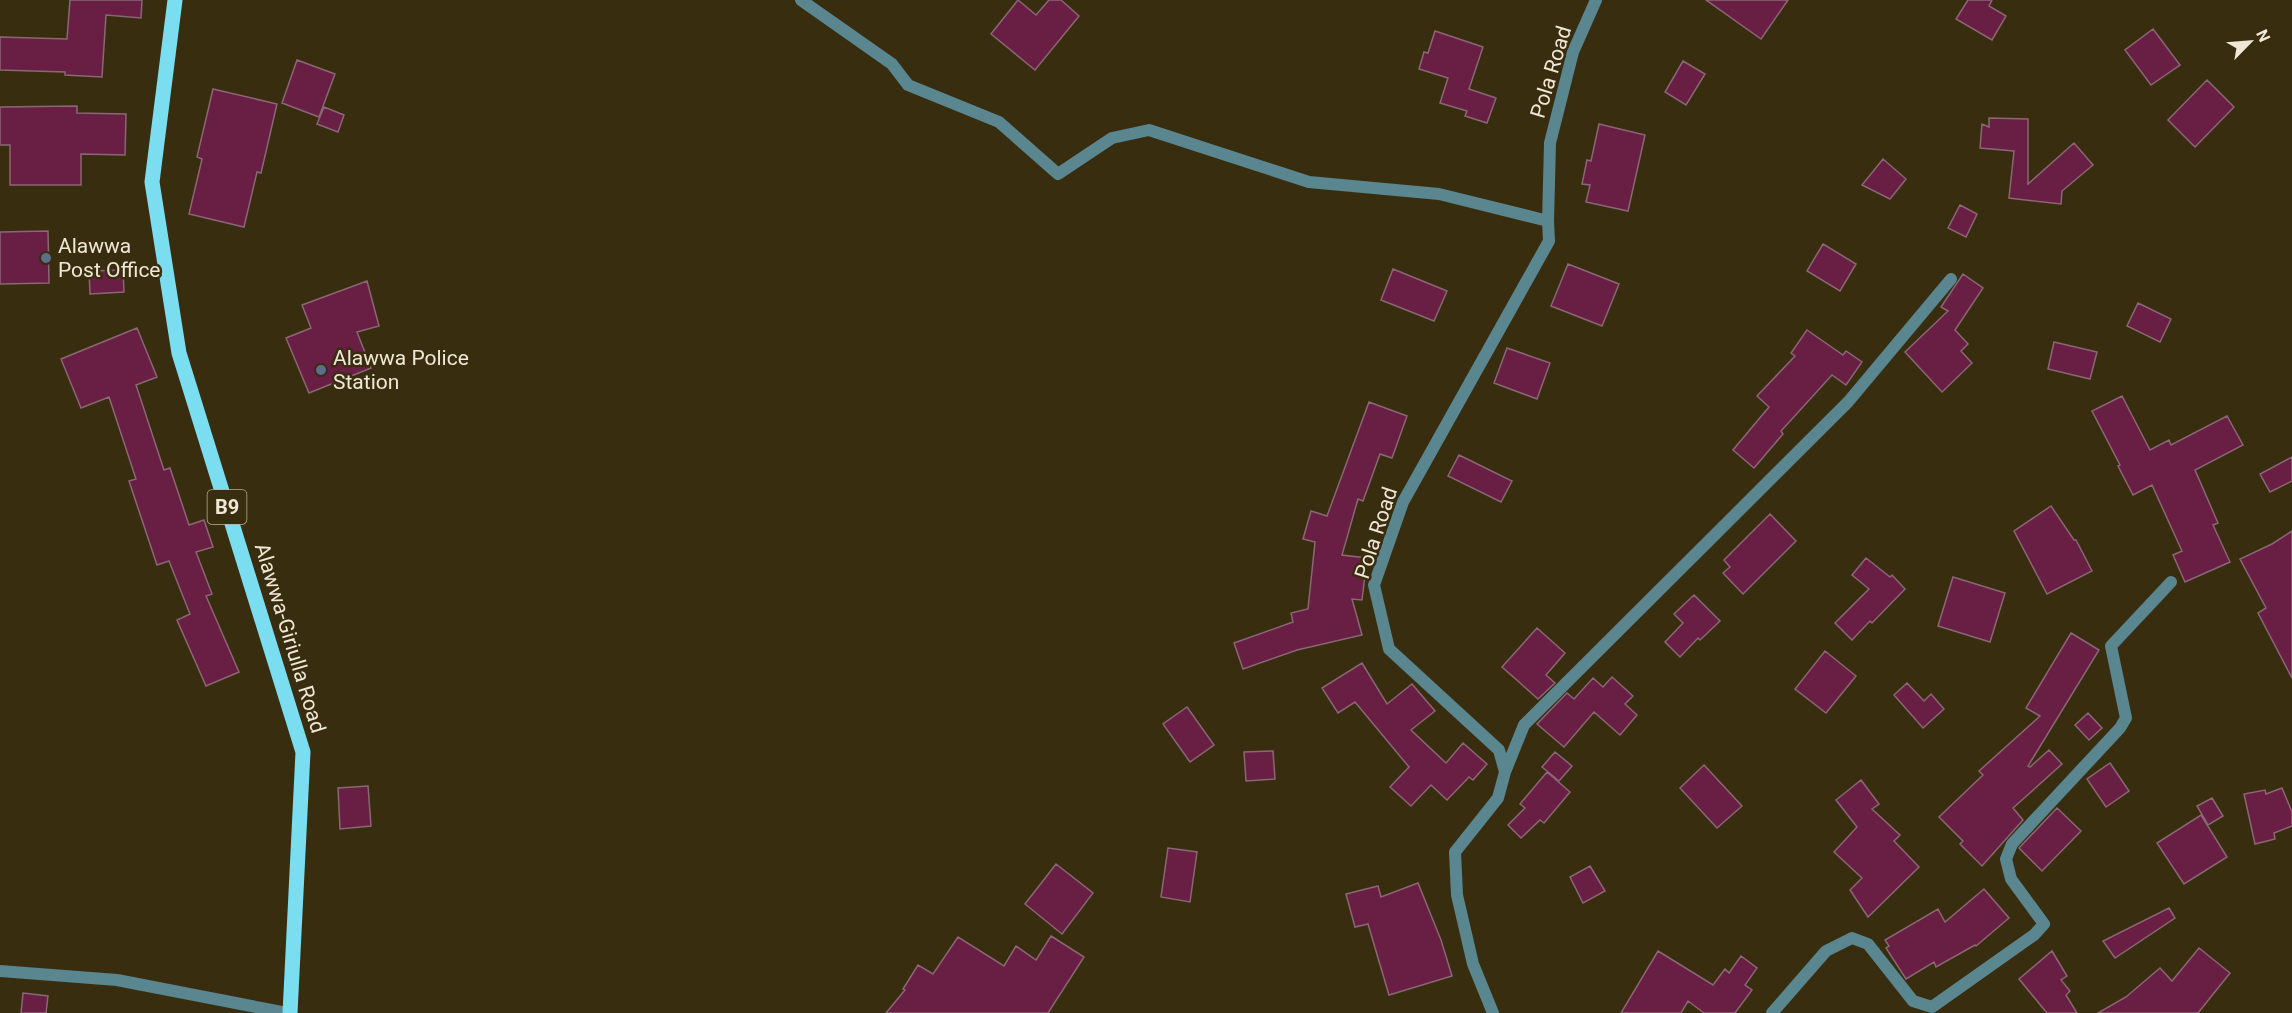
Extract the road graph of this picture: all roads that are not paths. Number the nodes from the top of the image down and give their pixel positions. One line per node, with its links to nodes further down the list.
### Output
1 (175, 0): 9 (main road, Alawwa-Giriulla Road / B9)
2 (801, 0): 4 (street)
3 (1596, 0): 4 (street, Pola Road)
4 (1548, 221): 7 (street, Pola Road)
5 (1950, 279): 7 (street)
6 (2171, 582): 11 (street)
7 (1505, 772): 10 (street)
8 (0, 971): 9 (street)
9 (288, 1013)
10 (1493, 1013)
11 (1772, 1013)

